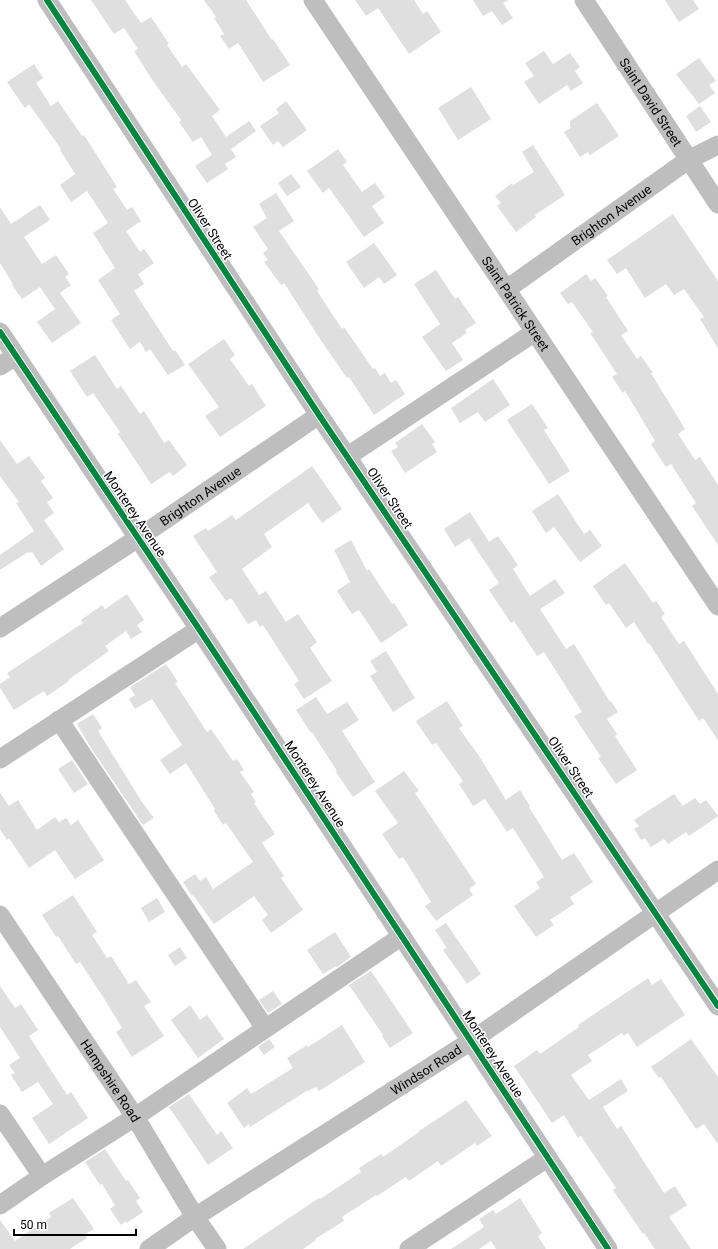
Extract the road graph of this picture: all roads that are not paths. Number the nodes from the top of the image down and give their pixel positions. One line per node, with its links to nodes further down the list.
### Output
1 (47, 0): 12 (street, Oliver Street)
2 (313, 0): 7 (street, Saint Patrick Street)
3 (584, 0): 5 (street, Saint David Street)
4 (718, 145): 5 (street, Brighton Avenue)
5 (688, 160): 6 (street, Saint David Street); 7 (street, Brighton Avenue)
6 (718, 204)
7 (506, 289): 9 (street, Saint Patrick Street)
8 (0, 332): 10 (street, Monterey Avenue)
9 (535, 332): 13 (street); 15 (street, Saint Patrick Street)
10 (16, 356): 11 (street); 14 (street, Monterey Avenue)
11 (0, 366)
12 (319, 415): 13 (street, Oliver Street); 14 (street, Brighton Avenue)
13 (348, 456): 21 (street, Oliver Street)
14 (138, 538): 16 (street, Brighton Avenue); 17 (street, Monterey Avenue)
15 (718, 606)
16 (0, 628)
17 (199, 629): 18 (street); 23 (street, Monterey Avenue)
18 (59, 720): 19 (street); 25 (street)
19 (0, 759)
20 (718, 870): 21 (street, Windsor Road)
21 (656, 913): 24 (street, Oliver Street); 26 (street, Windsor Road)
22 (0, 915): 28 (street, Hampshire Road)
23 (402, 936): 25 (street); 26 (street, Monterey Avenue)
24 (718, 1006)
25 (265, 1028): 28 (street)
26 (471, 1041): 29 (street, Monterey Avenue); 32 (street, Windsor Road)
27 (0, 1114): 30 (street)
28 (135, 1117): 30 (street); 32 (street, Hampshire Road)
29 (547, 1158): 33 (street); 36 (street, Monterey Avenue)
30 (42, 1176): 31 (street)
31 (0, 1205)
32 (195, 1217): 34 (street, Windsor Road); 35 (street, Hampshire Road)
33 (411, 1248)
34 (149, 1249)
35 (217, 1249)
36 (608, 1249)

